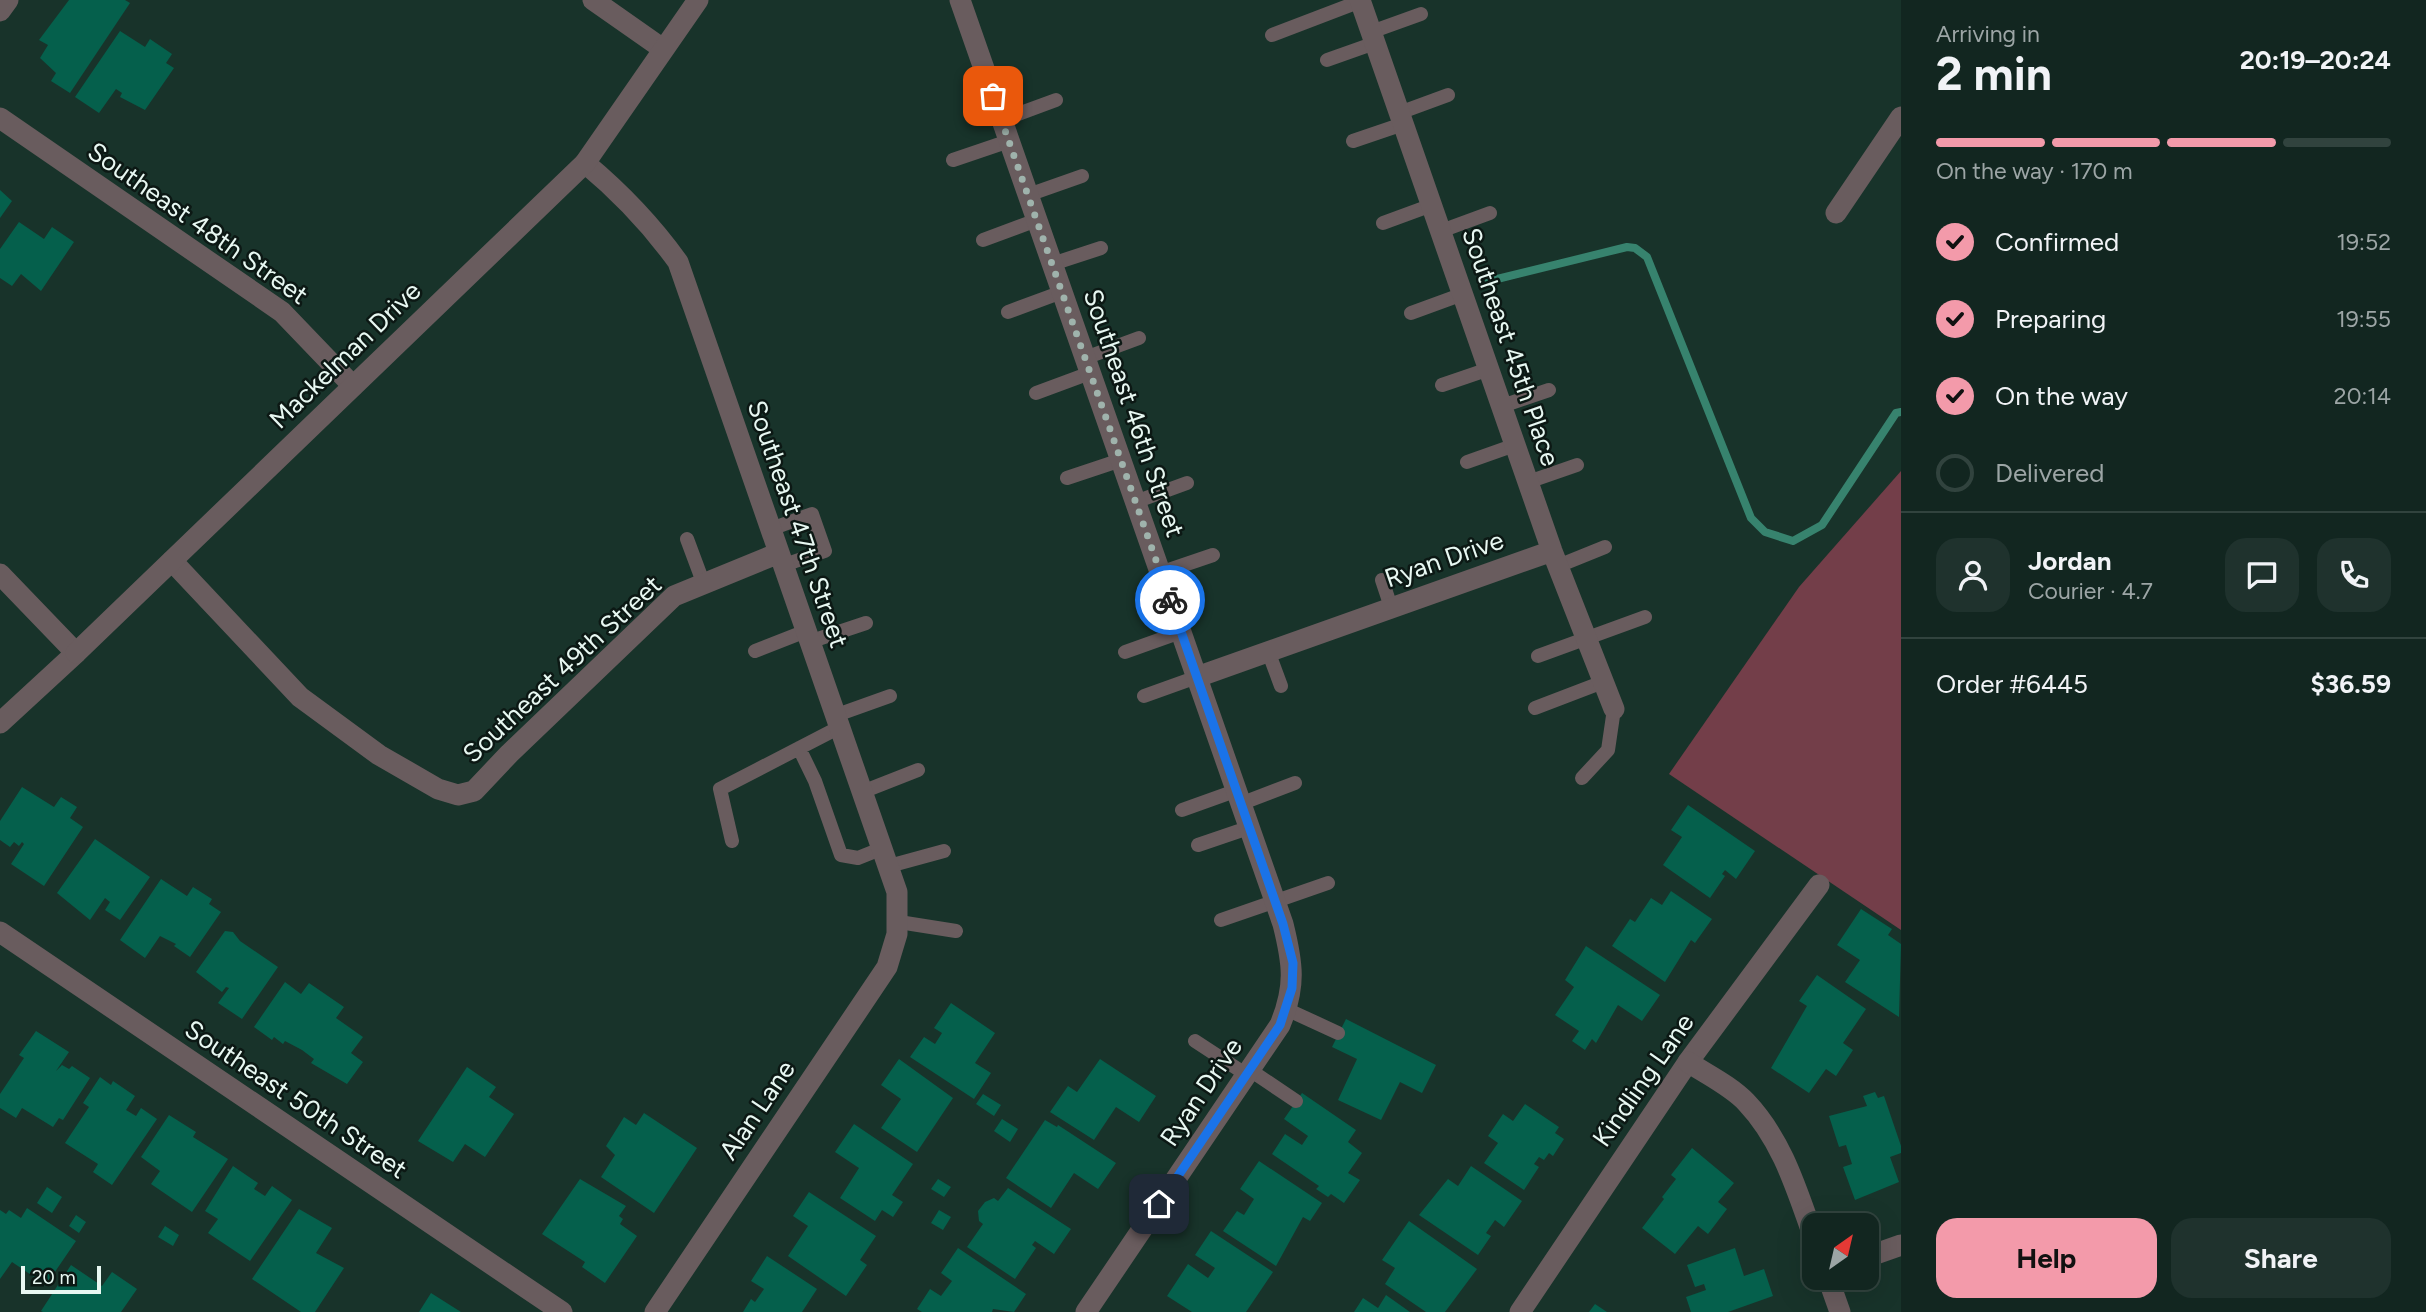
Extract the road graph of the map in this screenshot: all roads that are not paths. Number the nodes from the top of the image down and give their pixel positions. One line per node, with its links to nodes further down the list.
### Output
1 (8, 0): 6 (street)
2 (593, 0): 10 (street)
3 (698, 0): 10 (street, Mackelman Drive)
4 (960, 0): 17 (street, Southeast 46th Street)
5 (1361, 1): 8 (lane); 9 (street, Southeast 45th Place)
6 (0, 11)
7 (1421, 14): 9 (lane)
8 (1272, 35)
9 (1373, 37): 11 (lane); 16 (street, Southeast 45th Place)
10 (663, 49): 21 (street, Mackelman Drive)
11 (1327, 60)
12 (1448, 95): 16 (lane)
13 (1056, 100): 17 (lane)
14 (1901, 117): 26 (street)
15 (0, 118): 41 (street, Southeast 48th Street)
16 (1401, 118): 19 (lane); 24 (street, Southeast 45th Place)
17 (1002, 120): 18 (street, Southeast 46th Street)
18 (1009, 141): 20 (lane); 23 (street, Southeast 46th Street)
19 (1353, 141)
20 (953, 160)
21 (585, 163): 41 (street, Mackelman Drive); 53 (street, Southeast 47th Street)
22 (1082, 176): 23 (lane)
23 (1028, 194): 27 (street, Southeast 46th Street)
24 (1432, 205): 28 (lane); 29 (street, Southeast 45th Place)
25 (1490, 213): 29 (lane)
26 (1836, 213)
27 (1037, 220): 30 (lane); 32 (street, Southeast 46th Street)
28 (1383, 223)
29 (1441, 231): 34 (street, Southeast 45th Place)
30 (983, 240)
31 (1101, 248): 32 (lane)
32 (1052, 264): 33 (street, Southeast 46th Street)
33 (1062, 292): 35 (lane); 38 (street, Southeast 46th Street)
34 (1463, 294): 36 (lane); 39 (street, Southeast 45th Place)
35 (1008, 312)
36 (1411, 313)
37 (1139, 338): 38 (lane)
38 (1088, 366): 43 (lane); 46 (street, Southeast 46th Street)
39 (1489, 369): 40 (lane); 44 (street, Southeast 45th Place)
40 (1443, 385)
41 (353, 386): 59 (street, Mackelman Drive)
42 (1549, 390): 44 (lane)
43 (1036, 394)
44 (1502, 406): 45 (street, Southeast 45th Place)
45 (1515, 444): 47 (lane); 50 (street, Southeast 45th Place)
46 (1121, 460): 49 (lane); 52 (street, Southeast 46th Street)
47 (1467, 462)
48 (1577, 465): 50 (lane)
49 (1068, 478)
50 (1528, 482): 57 (street, Southeast 45th Place)
51 (1187, 483): 52 (lane)
52 (1136, 502): 60 (street, Southeast 46th Street)
53 (771, 529): 58 (street, Southeast 47th Street); 58 (lane)
54 (687, 539): 63 (lane)
55 (1605, 547): 57 (lane)
56 (1213, 555): 60 (lane)
57 (1555, 558): 64 (street, Ryan Drive); 69 (street, Southeast 45th Place)
58 (782, 559): 63 (street, Southeast 49th Street); 68 (street, Southeast 47th Street)
59 (172, 561): 63 (street, Southeast 49th Street); 73 (street, Mackelman Drive)
60 (1160, 573): 67 (street, Southeast 46th Street)
61 (0, 574): 73 (street)
62 (1382, 580): 64 (lane)
63 (703, 582)
64 (1391, 607): 71 (street, Ryan Drive)
65 (1645, 617): 69 (lane)
66 (866, 623): 68 (lane)
67 (1181, 632): 72 (lane); 75 (street, Southeast 46th Street)
68 (807, 637): 70 (lane); 82 (street, Southeast 47th Street)
69 (1585, 638): 74 (lane); 76 (street, Southeast 45th Place)
70 (755, 651)
71 (1268, 651): 75 (street, Ryan Drive); 77 (lane)
72 (1125, 652)
73 (76, 653): 83 (street, Mackelman Drive)
74 (1538, 656)
75 (1197, 677): 79 (lane); 89 (street, Southeast 46th Street)
76 (1603, 682): 80 (lane); 81 (street, Southeast 45th Place)
77 (1281, 686)
78 (890, 696): 82 (lane)
79 (1144, 696)
80 (1535, 708)
81 (1614, 709): 86 (lane)
82 (836, 722): 84 (lane); 88 (street, Southeast 47th Street)
83 (0, 723)
84 (799, 748): 92 (lane); 95 (lane)
85 (918, 770): 88 (lane)
86 (1582, 778)
87 (1295, 783): 89 (lane)
88 (862, 792): 95 (street, Southeast 47th Street)
89 (1238, 797): 90 (lane); 91 (street, Southeast 46th Street)
90 (1182, 810)
91 (1248, 828): 93 (lane); 98 (street, Southeast 46th Street)
92 (732, 841)
93 (1198, 845)
94 (944, 851): 95 (lane)
95 (886, 857): 100 (street, Southeast 47th Street)
96 (1328, 883): 98 (lane)
97 (1819, 885): 107 (street, Kindling Lane)
98 (1275, 901): 99 (lane); 103 (street, Southeast 46th Street)
99 (1221, 920)
100 (898, 928): 101 (lane); 115 (street, Alan Lane)
101 (956, 931)
102 (0, 932): 114 (street, Southeast 50th Street)
103 (1293, 963): 104 (street, Ryan Drive)
104 (1286, 1009): 105 (lane); 108 (street, Ryan Drive)
105 (1338, 1032)
106 (1195, 1041): 108 (lane)
107 (1688, 1062): 110 (street); 117 (street, Kindling Lane)
108 (1248, 1073): 109 (lane); 116 (street, Ryan Drive)
109 (1296, 1101)
110 (1805, 1213)
111 (1901, 1245): 112 (street)
112 (1880, 1252)
113 (1832, 1290): 118 (street)
114 (562, 1312)
115 (655, 1312)
116 (1086, 1312)
117 (1520, 1312)
118 (1840, 1312)

